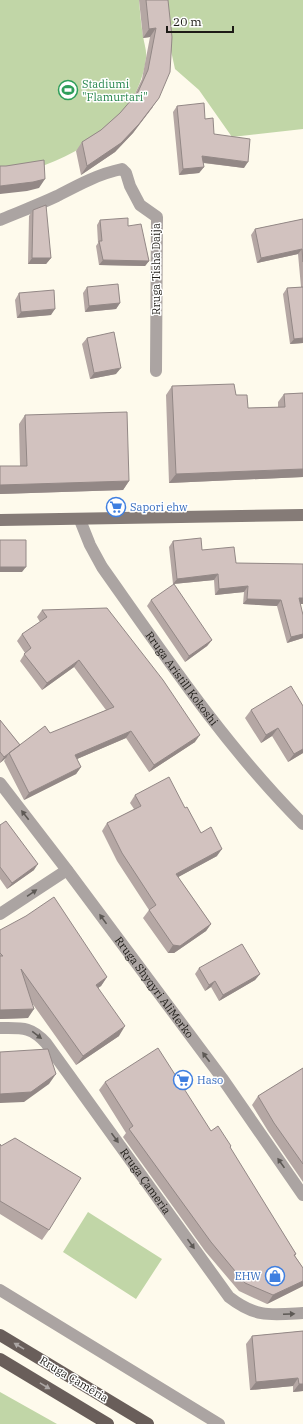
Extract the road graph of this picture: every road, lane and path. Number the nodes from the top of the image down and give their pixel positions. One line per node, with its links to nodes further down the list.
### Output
1 (0, 220): 2 (street, Rruga Tisha Daija)
2 (156, 371)
3 (303, 515): 5 (main road)
4 (0, 520): 5 (main road)
5 (80, 520): 7 (street, Rruga Aristill Kokoshi)
6 (0, 783): 8 (street, Rruga Shyqyri AliMerko, one-way to 6)
7 (303, 824)
8 (67, 870): 9 (street, one-way to 8); 11 (street, Rruga Shyqyri AliMerko, one-way to 8)
9 (0, 914)
10 (0, 1028): 13 (street, Rruga Çameria, one-way to 13)
11 (303, 1195)
12 (0, 1290): 18 (street)
13 (303, 1313)
14 (0, 1335): 17 (main road, Rruga Çamëria, one-way to 14)
15 (0, 1359): 16 (main road, Rruga Çamëria, one-way to 16)
16 (108, 1424)
17 (148, 1424)
18 (219, 1424)

